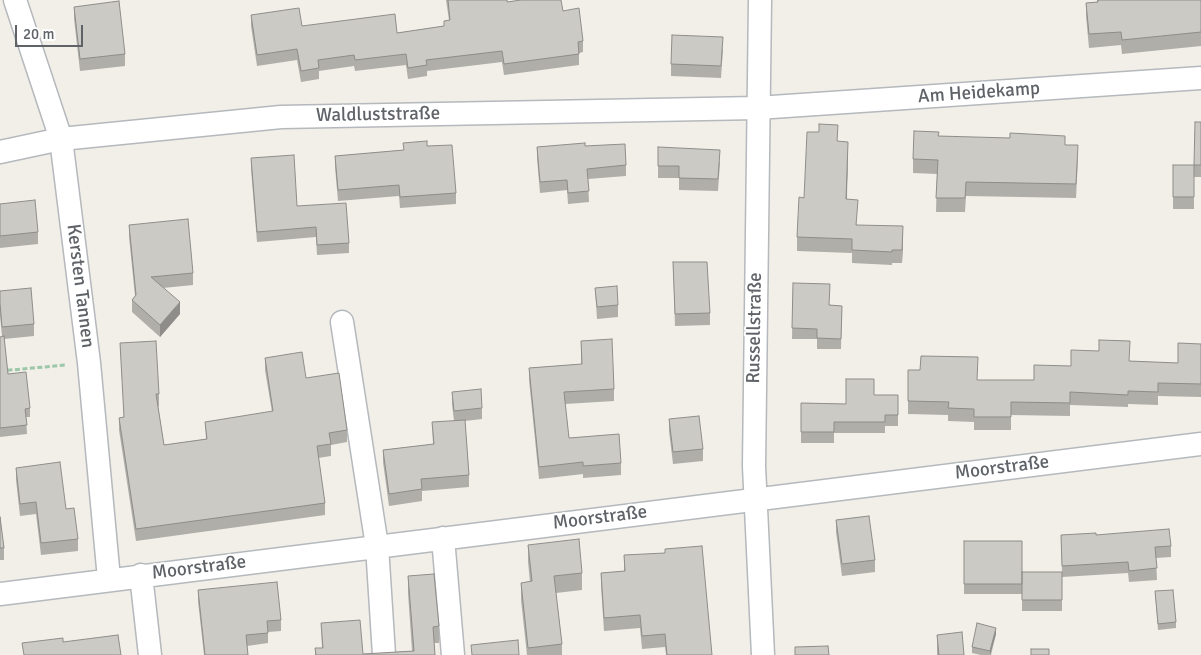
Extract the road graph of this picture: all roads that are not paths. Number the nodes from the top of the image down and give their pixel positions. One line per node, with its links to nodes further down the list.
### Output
1 (15, 0): 5 (street, Kersten Tannen)
2 (760, 0): 4 (street, Russellstraße)
3 (1201, 78): 4 (street, Am Heidekamp)
4 (758, 108): 5 (street, Waldluststraße); 9 (street, Russellstraße)
5 (61, 139): 6 (street, Waldluststraße); 13 (street, Kersten Tannen)
6 (0, 152)
7 (342, 322): 11 (street)
8 (1201, 444): 9 (street, Moorstraße)
9 (754, 498): 10 (street, Moorstraße); 18 (street, Russellstraße)
10 (443, 538): 11 (street, Moorstraße); 17 (street)
11 (377, 546): 12 (street, Moorstraße); 16 (street)
12 (141, 575): 13 (street, Moorstraße); 15 (street)
13 (109, 579): 14 (street, Moorstraße)
14 (0, 594)
15 (150, 655)
16 (384, 655)
17 (453, 655)
18 (763, 655)

